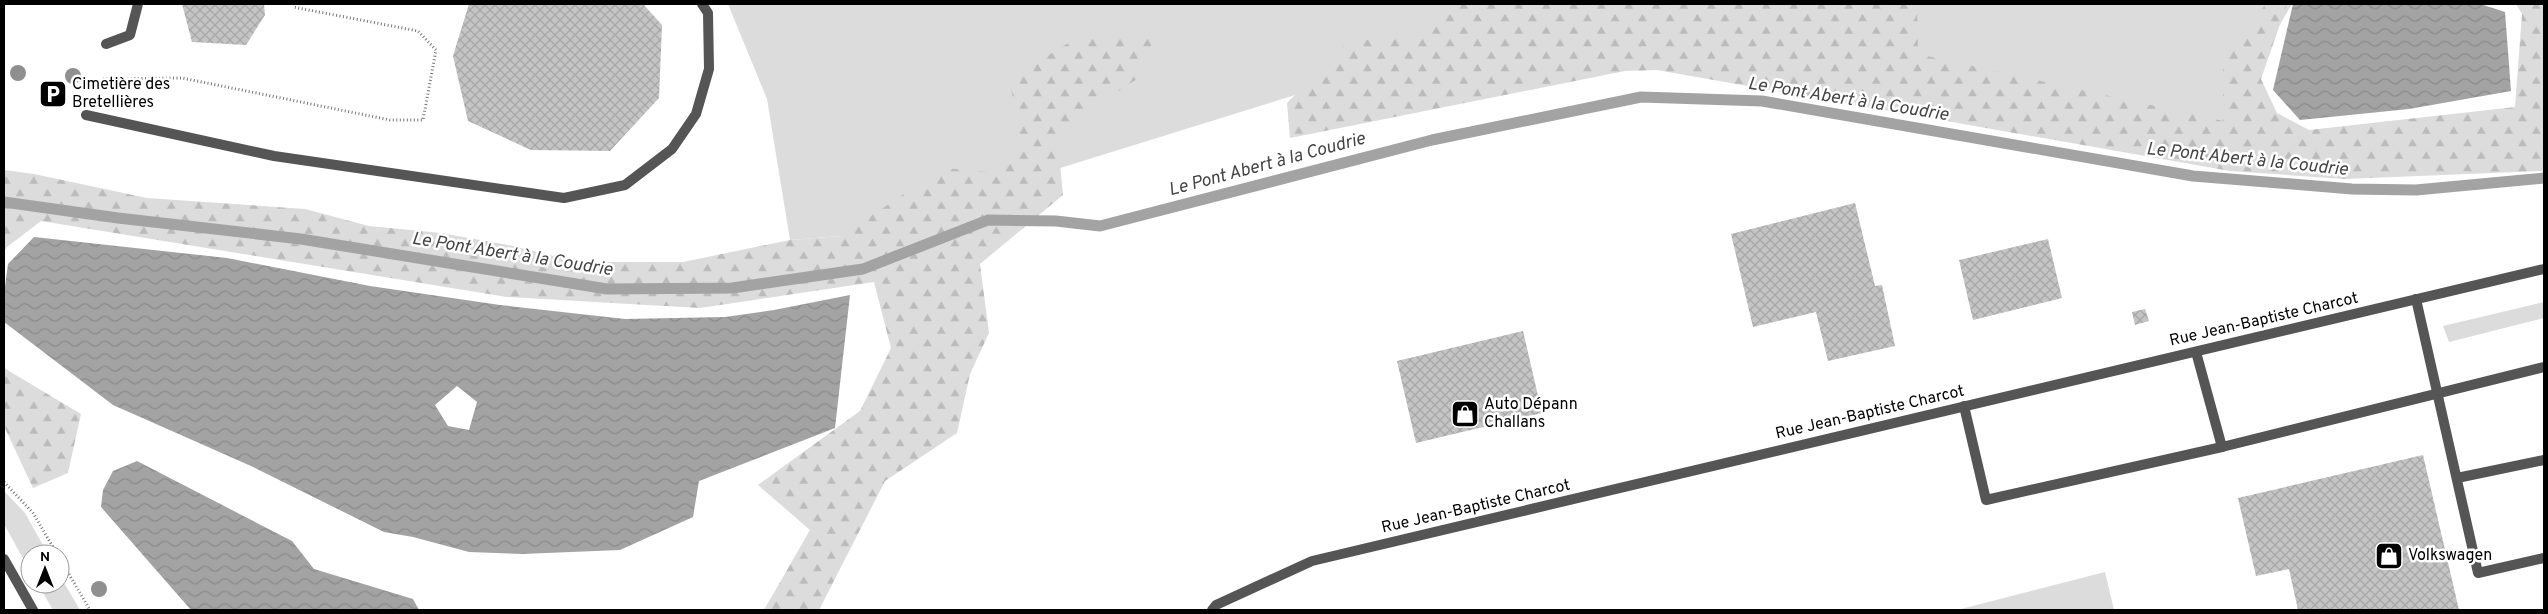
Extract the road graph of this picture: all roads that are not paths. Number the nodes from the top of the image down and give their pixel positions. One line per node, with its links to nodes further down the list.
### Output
1 (138, 4): 3 (street)
2 (702, 4): 4 (street)
3 (106, 44)
4 (86, 115)
5 (2544, 269): 6 (street, Rue Jean-Baptiste Charcot)
6 (2416, 299): 7 (street, Rue Jean-Baptiste Charcot); 9 (street)
7 (2196, 352): 10 (street, Rue Jean-Baptiste Charcot); 11 (street)
8 (2544, 367): 9 (street)
9 (2438, 394): 11 (street); 13 (street)
10 (1964, 406): 11 (street); 17 (street, Rue Jean-Baptiste Charcot)
11 (2222, 447)
12 (2544, 460): 13 (street)
13 (2457, 478): 14 (street)
14 (2544, 558)
15 (4, 559): 16 (street)
16 (34, 610)
17 (1212, 610)

